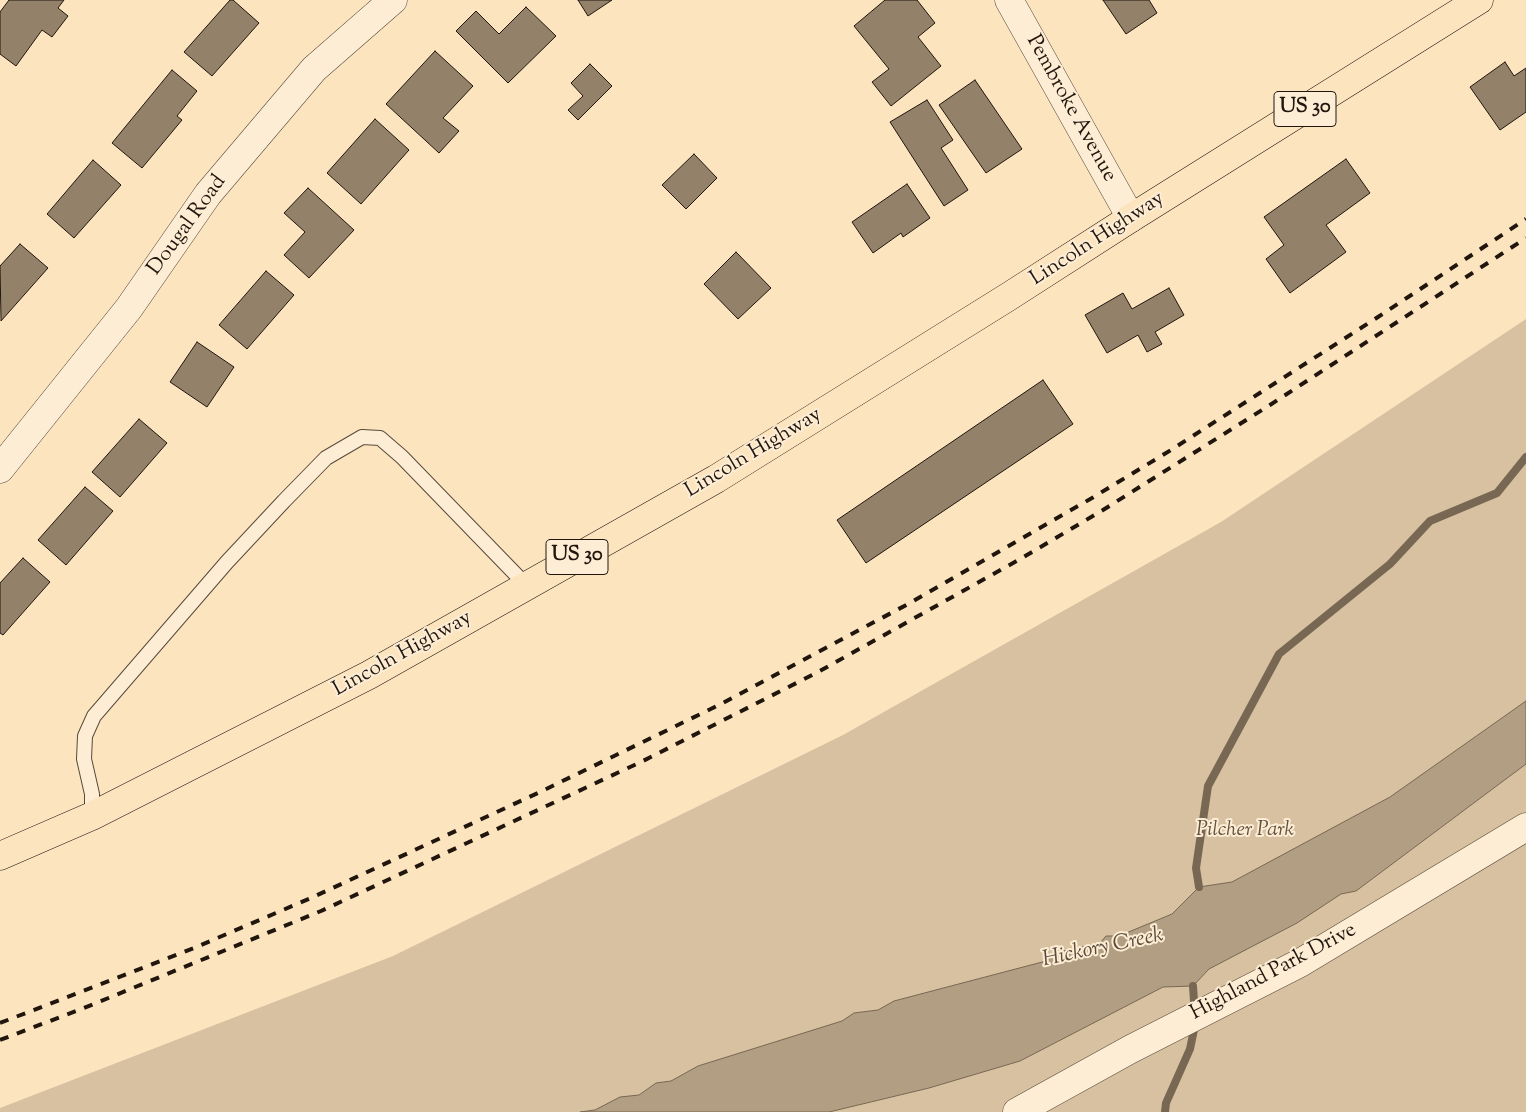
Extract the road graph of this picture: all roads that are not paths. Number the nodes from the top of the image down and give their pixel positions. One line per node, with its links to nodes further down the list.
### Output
1 (393, 0): 5 (street, Dougal Road)
2 (1008, 0): 4 (street, Pembroke Avenue)
3 (1479, 0): 4 (main road, Lincoln Highway / US 30)
4 (1131, 218): 6 (main road, Lincoln Highway / US 30)
5 (0, 469)
6 (527, 586): 7 (main road, Lincoln Highway / US 30); 7 (lane)
7 (92, 816): 9 (main road, Lincoln Highway / US 30)
8 (1526, 827): 10 (street, Highland Park Drive)
9 (0, 856)
10 (1018, 1112)

